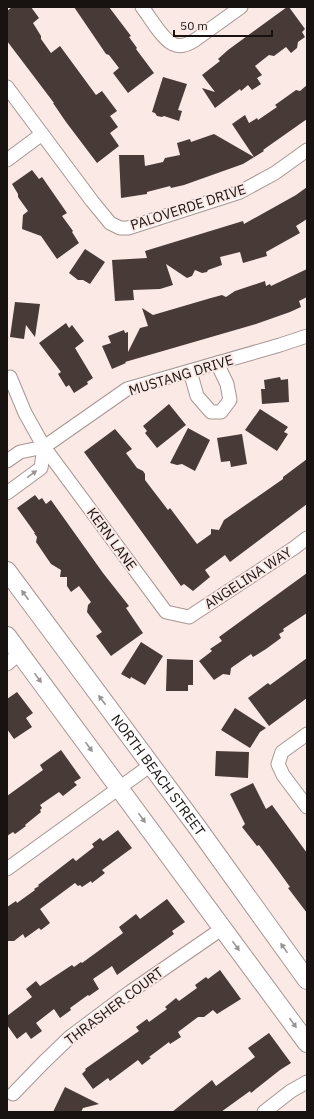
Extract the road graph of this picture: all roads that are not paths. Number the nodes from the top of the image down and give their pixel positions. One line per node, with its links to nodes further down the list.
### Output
1 (142, 7): 2 (street)
2 (240, 7)
3 (7, 87): 4 (street, PALOVERDE DRIVE)
4 (42, 134): 5 (street, PALOVERDE DRIVE); 6 (street)
5 (307, 150)
6 (7, 160)
7 (307, 336): 8 (street, MUSTANG DRIVE)
8 (217, 363): 9 (street, MUSTANG DRIVE); 9 (street)
9 (190, 371): 11 (street, MUSTANG DRIVE)
10 (10, 377): 11 (street, KERN LANE)
11 (44, 447): 12 (street, MUSTANG DRIVE); 13 (street, one-way to 11); 16 (street, KERN LANE)
12 (7, 461)
13 (7, 493)
14 (307, 538): 16 (street, ANGELINA WAY)
15 (7, 571): 20 (main road, NORTH BEACH STREET, one-way to 15)
16 (189, 617)
17 (7, 636): 18 (main road)
18 (14, 659): 21 (main road, one-way to 21)
19 (307, 734): 22 (street)
20 (151, 765): 21 (street); 25 (main road, NORTH BEACH STREET, one-way to 20)
21 (119, 787): 23 (street); 24 (main road, one-way to 24)
22 (307, 807)
23 (7, 869)
24 (223, 928): 26 (main road, one-way to 26); 30 (street, THRASHER COURT)
25 (307, 980)
26 (307, 1043)
27 (307, 1071): 29 (street)
28 (307, 1082): 29 (street)
29 (291, 1091): 31 (street)
30 (12, 1094)
31 (264, 1112)

